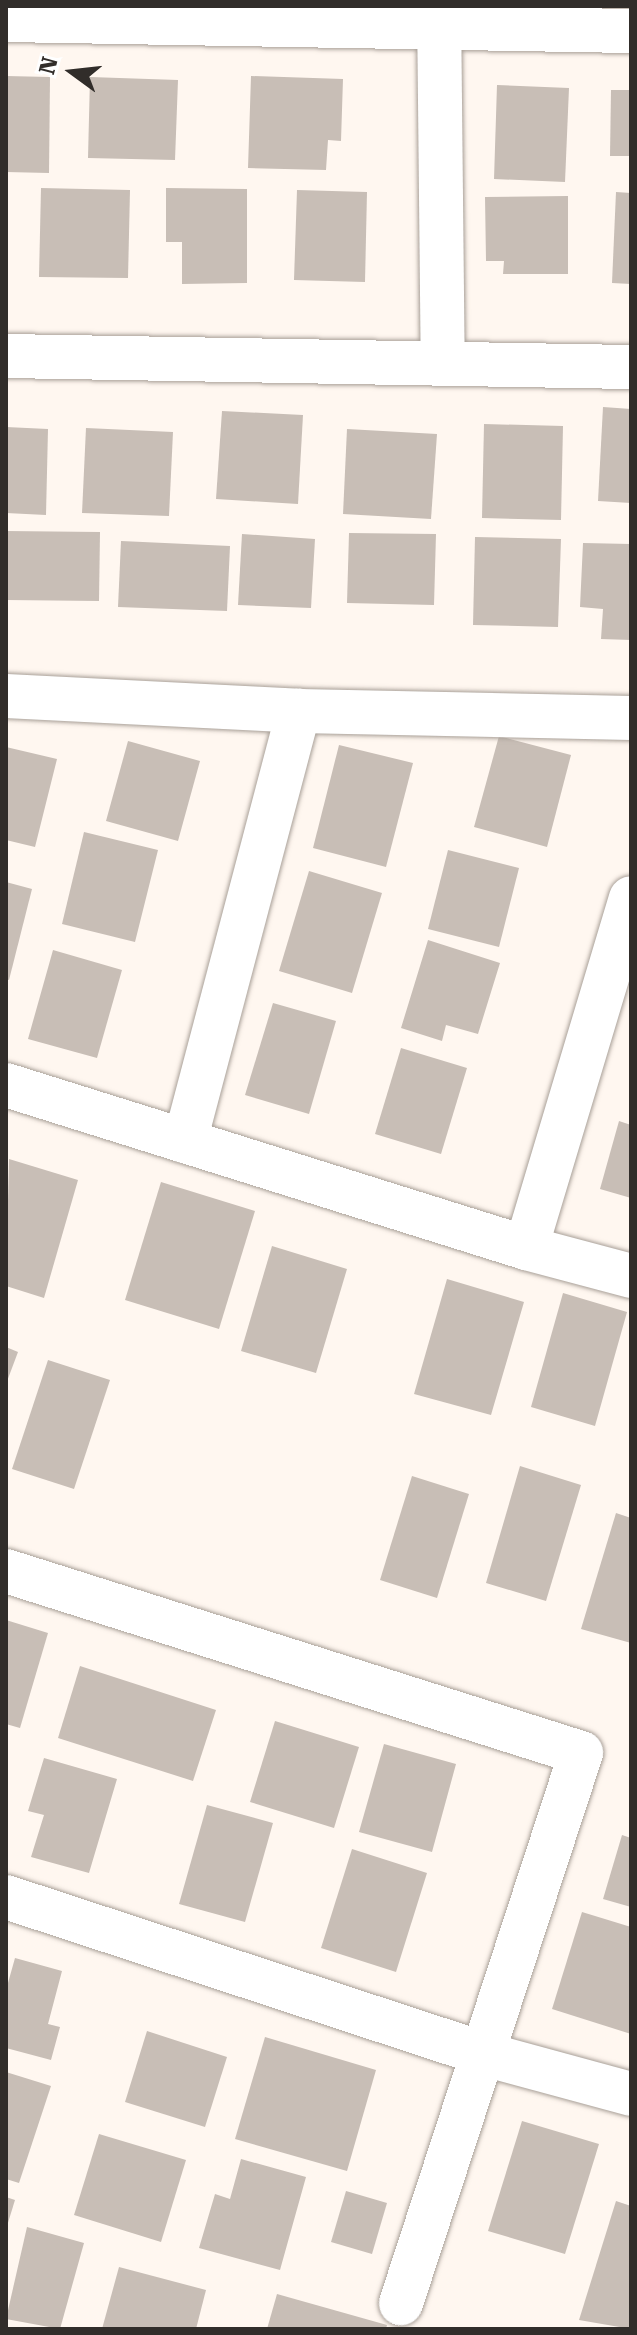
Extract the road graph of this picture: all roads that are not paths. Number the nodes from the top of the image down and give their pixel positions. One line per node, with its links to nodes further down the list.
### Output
1 (440, 17): 2 (street); 3 (street); 5 (street)
2 (6, 20)
3 (631, 31)
4 (6, 356): 5 (street)
5 (443, 363): 6 (street)
6 (631, 367)
7 (6, 696): 8 (street)
8 (299, 711): 9 (street); 12 (street)
9 (631, 718)
10 (631, 898): 13 (street)
11 (6, 1085): 12 (street)
12 (185, 1141): 13 (street)
13 (526, 1248): 14 (street)
14 (631, 1276)
15 (6, 1571): 17 (street)
16 (6, 1897): 17 (street)
17 (484, 2054): 18 (street); 19 (street)
18 (631, 2094)
19 (401, 2303)

